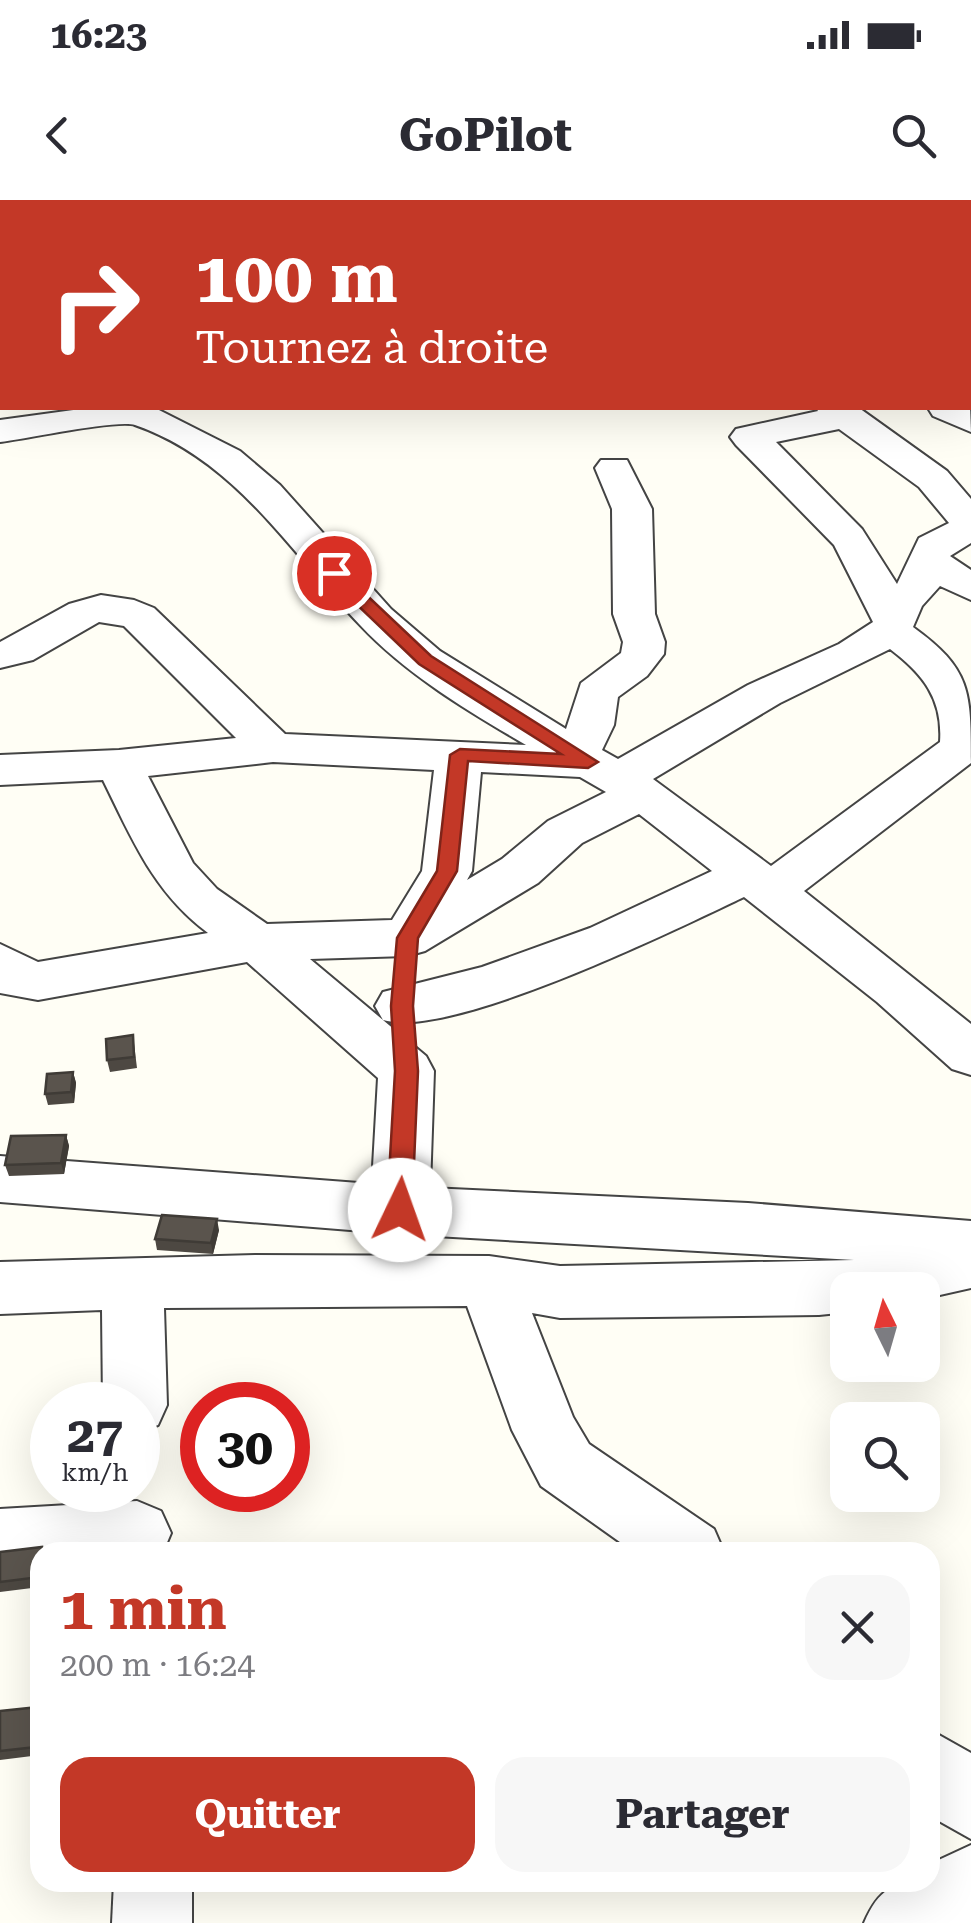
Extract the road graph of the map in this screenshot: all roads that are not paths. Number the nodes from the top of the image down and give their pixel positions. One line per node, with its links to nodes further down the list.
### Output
1 (144, 411): 3 (street); 15 (street)
2 (840, 412): 5 (street); 8 (street)
3 (0, 431)
4 (614, 468): 15 (street)
5 (971, 526): 6 (street)
6 (927, 559): 7 (street); 8 (street)
7 (971, 588)
8 (891, 625): 12 (street); 15 (street)
9 (0, 655): 10 (street)
10 (273, 748): 11 (street); 13 (street)
11 (460, 755): 15 (street); 17 (street)
12 (962, 762): 16 (street)
13 (120, 765): 14 (street); 18 (street)
14 (0, 770)
15 (607, 772): 16 (street); 17 (street)
16 (758, 884): 20 (street); 21 (street)
17 (408, 938): 18 (street); 20 (street)
18 (257, 942): 19 (street); 22 (street)
19 (0, 962)
20 (402, 1006): 22 (street)
21 (970, 1052)
22 (406, 1071): 24 (street)
23 (0, 1180): 24 (street)
24 (400, 1210): 25 (street)
25 (971, 1246)
26 (971, 1263): 27 (street)
27 (488, 1281): 28 (street); 33 (street)
28 (133, 1286): 29 (street); 30 (street)
29 (0, 1288)
30 (135, 1382)
31 (138, 1525): 32 (street)
32 (0, 1541)
33 (676, 1542)
34 (940, 1776): 35 (street)
35 (971, 1801)
36 (971, 1884): 39 (street)
37 (153, 1892): 38 (street)
38 (152, 1923)
39 (904, 1923)

